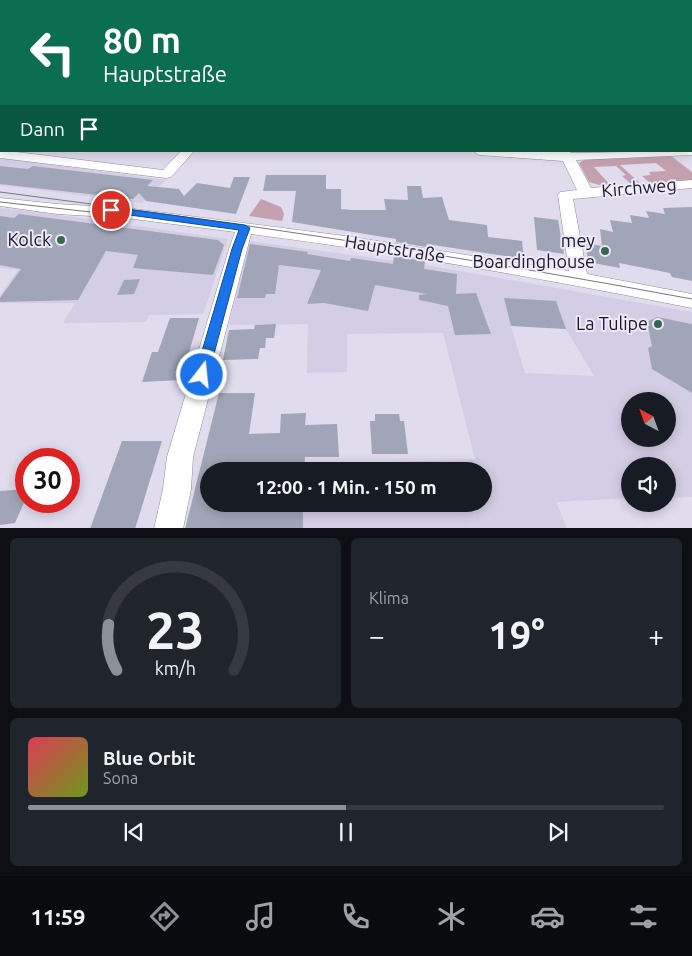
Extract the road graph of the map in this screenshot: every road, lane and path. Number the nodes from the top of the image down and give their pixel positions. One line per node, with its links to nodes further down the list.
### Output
1 (187, 152): 5 (street)
2 (508, 152): 6 (street)
3 (650, 152): 6 (street)
4 (0, 154): 5 (street)
5 (22, 154)
6 (565, 154): 9 (street)
7 (692, 184): 9 (street, Kirchweg)
8 (0, 192): 11 (street, Hauptstraße)
9 (586, 193): 13 (street, Kirchweg)
10 (0, 202): 11 (street, Hauptstraße)
11 (126, 213): 12 (street, Hauptstraße)
12 (245, 228): 13 (street, Hauptstraße); 15 (street)
13 (579, 279): 14 (street, Hauptstraße)
14 (692, 301)
15 (168, 528)

